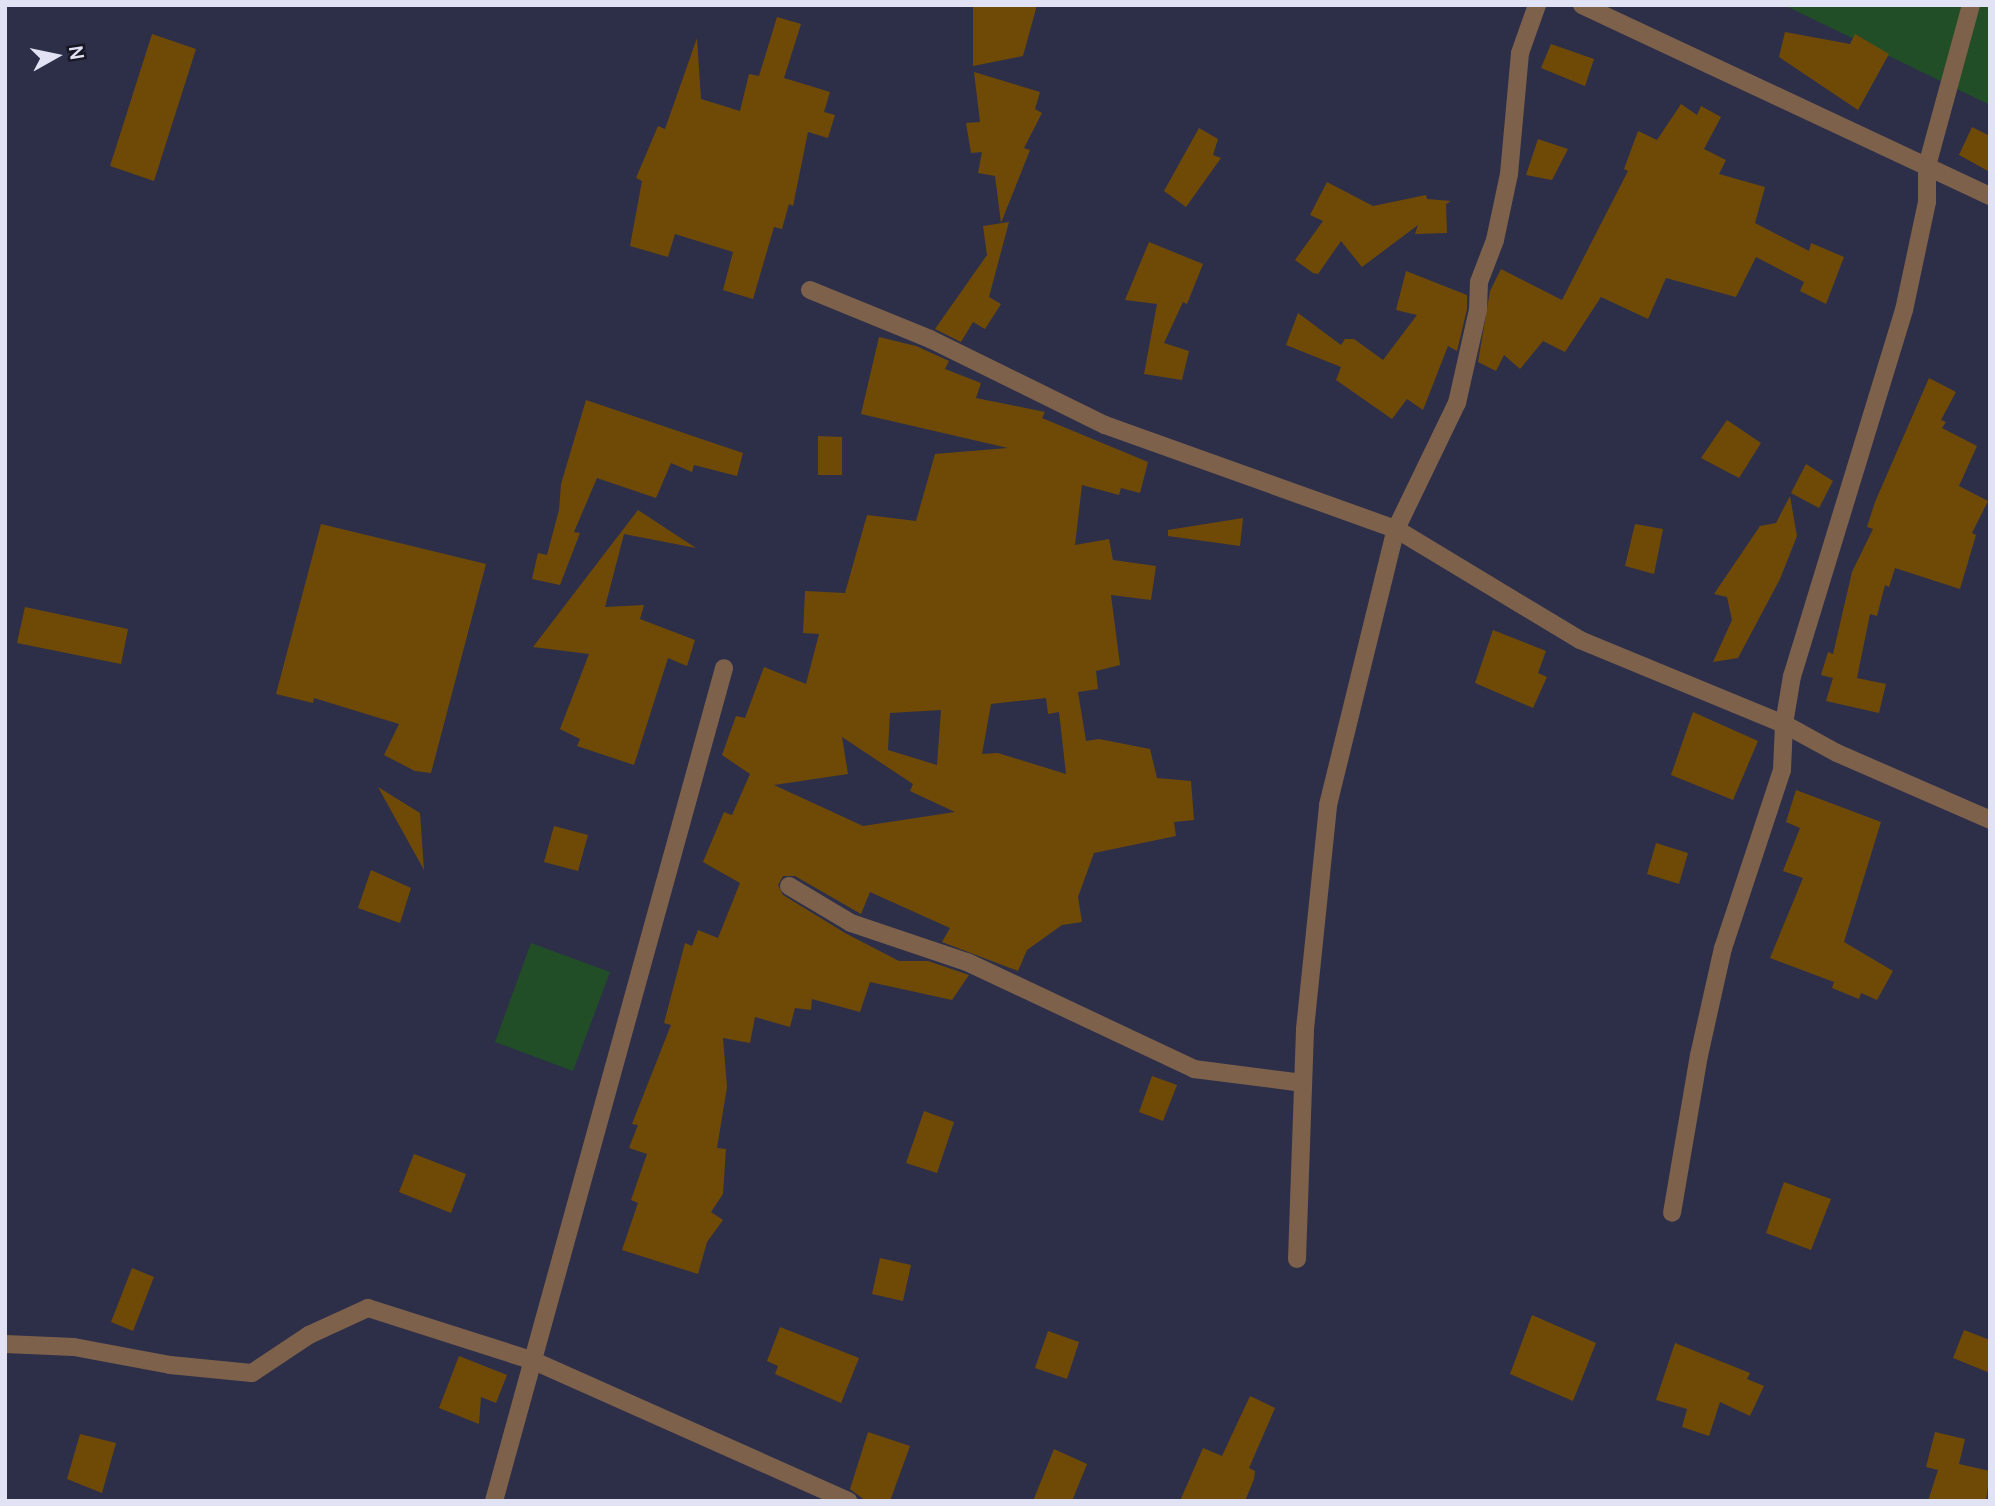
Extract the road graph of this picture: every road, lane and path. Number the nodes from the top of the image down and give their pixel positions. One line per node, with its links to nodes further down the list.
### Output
1 (1537, 5): 7 (street)
2 (1582, 5): 4 (street)
3 (1971, 5): 4 (street)
4 (1927, 166): 5 (street); 9 (street)
5 (1990, 196)
6 (810, 290): 7 (street)
7 (1396, 528): 9 (street); 12 (street)
8 (724, 668): 16 (street)
9 (1784, 724): 10 (street); 13 (street)
10 (1990, 820)
11 (789, 886): 12 (street)
12 (1303, 1083): 14 (street)
13 (1672, 1213)
14 (1297, 1259)
15 (5, 1344): 16 (street)
16 (534, 1361): 17 (street); 18 (street)
17 (494, 1501)
18 (848, 1501)

